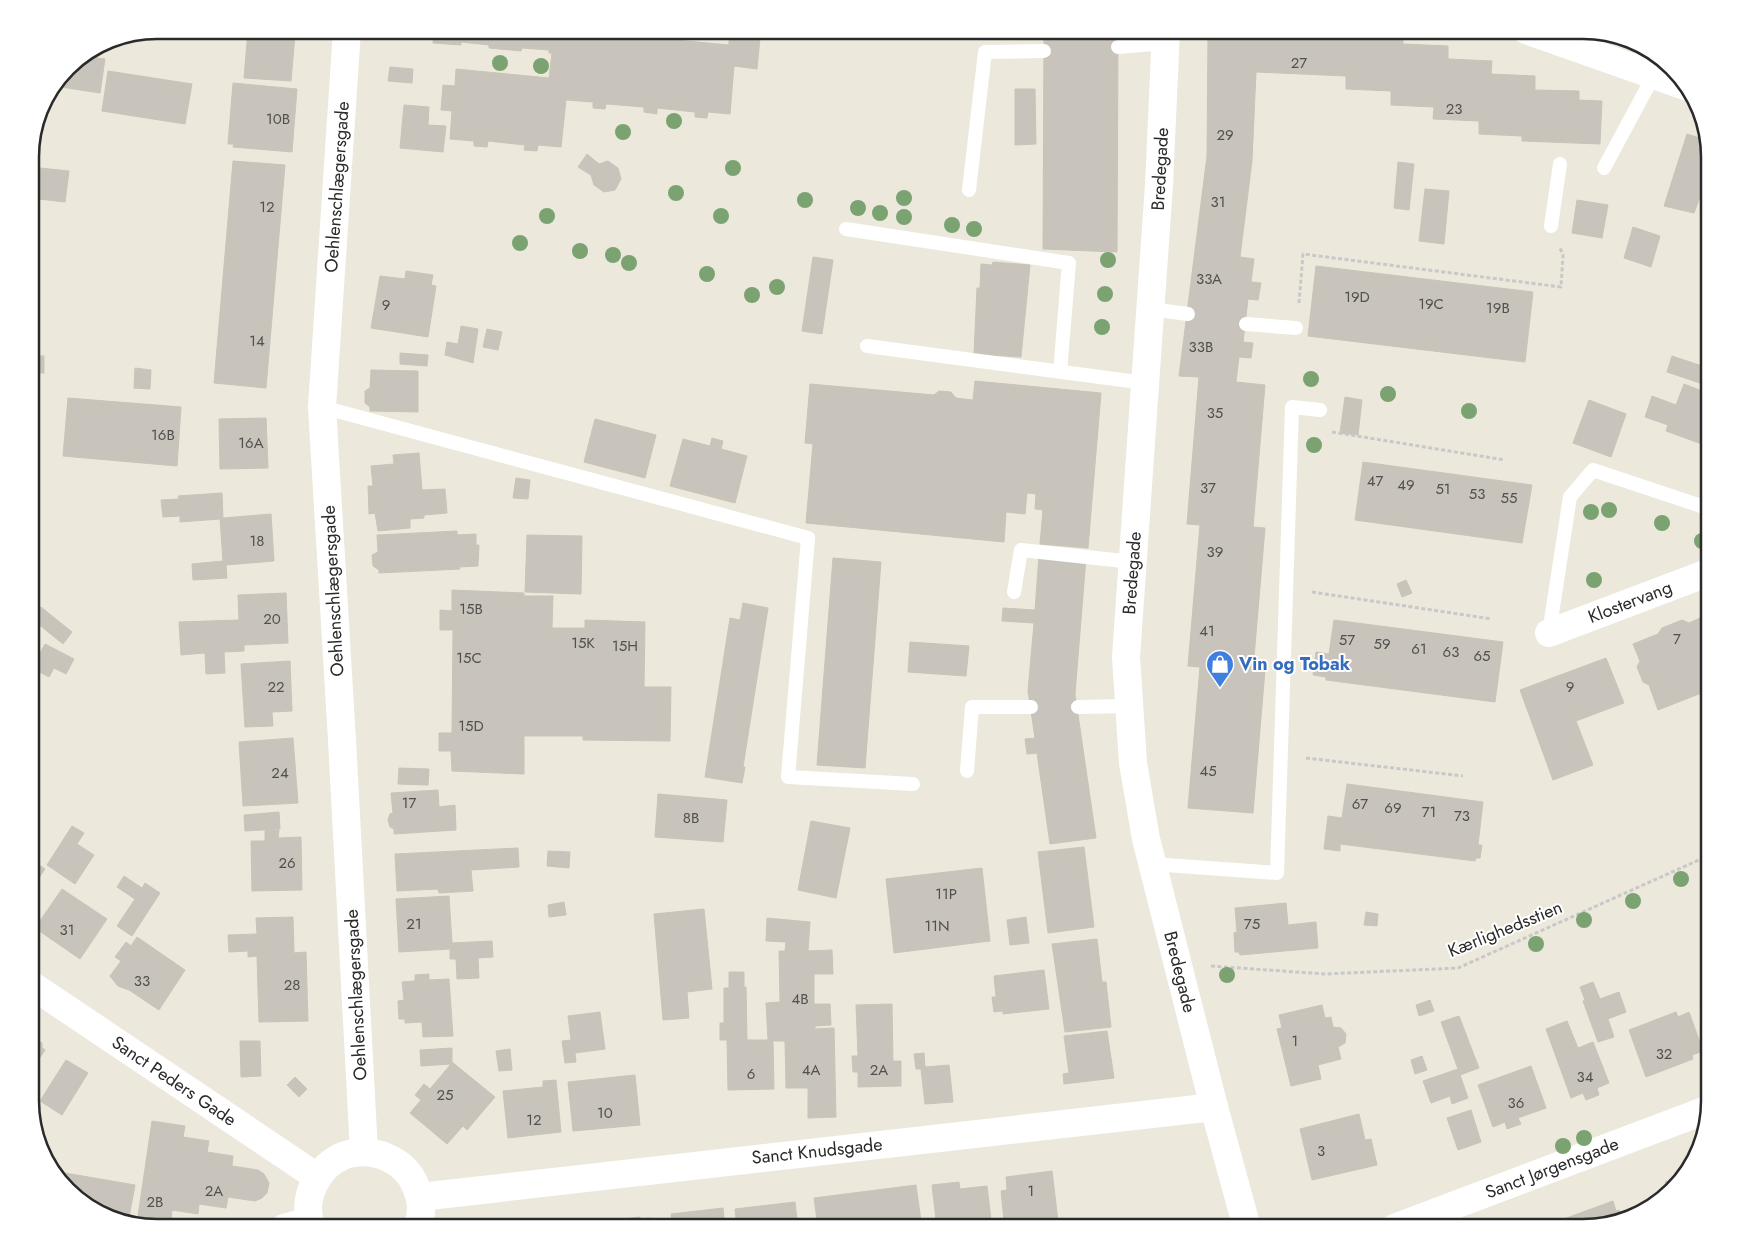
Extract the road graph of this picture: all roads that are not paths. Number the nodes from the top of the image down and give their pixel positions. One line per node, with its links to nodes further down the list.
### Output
1 (347, 39): 20 (street, Oehlenschlægersgade)
2 (1153, 39): 5 (lane)
3 (1166, 39): 13 (street, Bredegade)
4 (1552, 39): 7 (street)
5 (1118, 47)
6 (1044, 51): 10 (lane)
7 (1672, 80): 9 (lane)
8 (1560, 164): 11 (lane)
9 (1604, 168)
10 (968, 190)
11 (1551, 226)
12 (846, 229): 18 (lane)
13 (1150, 309): 14 (lane); 19 (street, Bredegade)
14 (1188, 314)
15 (1246, 324): 16 (lane)
16 (1296, 328)
17 (867, 346): 18 (lane)
18 (1060, 372): 19 (lane)
19 (1145, 383): 23 (street, Bredegade)
20 (322, 407): 31 (lane); 36 (street, Oehlenschlægersgade)
21 (1320, 410): 32 (lane)
22 (1701, 506): 26 (lane)
23 (1133, 562): 25 (lane); 28 (street, Bredegade)
24 (1701, 575): 26 (street, Klostervang)
25 (1014, 592)
26 (1549, 633)
27 (1078, 706): 28 (lane)
28 (1129, 706): 32 (street, Bredegade)
29 (1031, 707): 30 (lane)
30 (967, 771)
31 (913, 784)
32 (1152, 864): 34 (street, Bredegade)
33 (39, 990): 37 (street, Sanct Peders Gade)
34 (1214, 1107): 38 (street, Sanct Knudsgade); 41 (street, Bredegade)
35 (1700, 1112): 42 (street, Sanct Jørgensgade)
36 (364, 1152): 37 (street); 38 (street)
37 (317, 1177): 39 (street)
38 (420, 1197): 40 (street)
39 (304, 1219)
40 (421, 1219)
41 (1245, 1219)
42 (1418, 1219)

